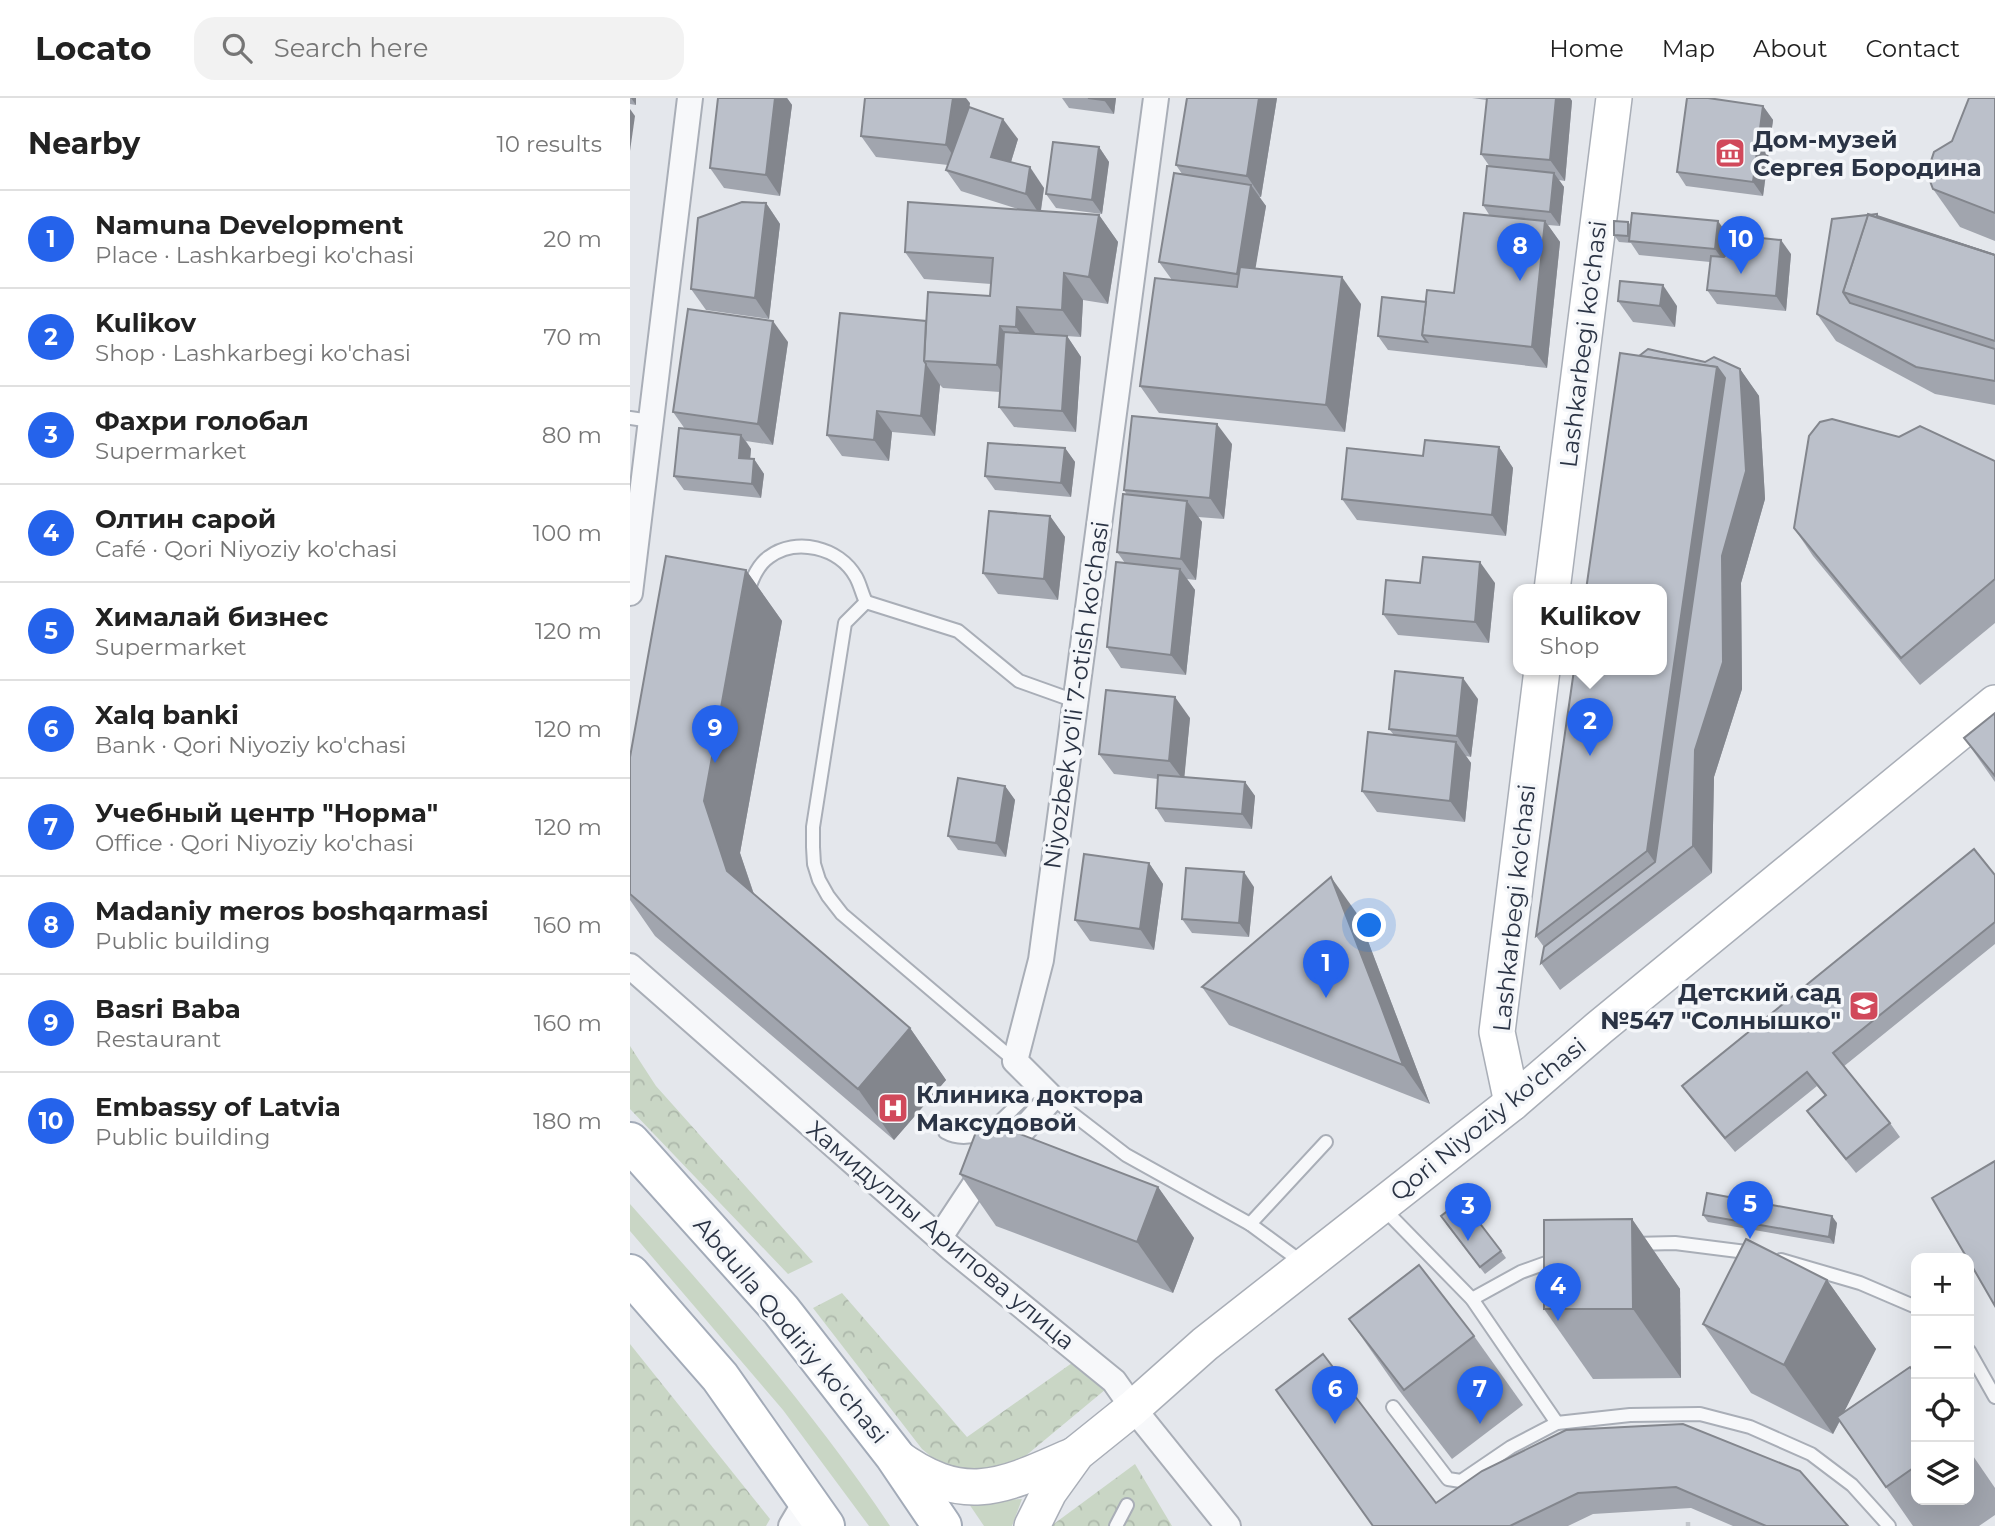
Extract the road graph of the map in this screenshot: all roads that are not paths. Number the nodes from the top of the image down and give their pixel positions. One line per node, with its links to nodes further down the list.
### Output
1 (690, 98): 4 (street)
2 (1156, 98): 10 (street, Niyozbek yo'li 7-otish ko'chasi)
3 (1614, 98): 5 (street, Lashkarbegi ko'chasi)
4 (641, 419): 6 (street)
5 (1553, 584)
6 (630, 593)
7 (866, 602): 8 (lane); 10 (lane); 13 (lane)
8 (742, 614)
9 (1541, 675): 15 (street, Lashkarbegi ko'chasi)
10 (1075, 701): 13 (street, Niyozbek yo'li 7-otish ko'chasi)
11 (1995, 703): 15 (street, Qori Niyoziy ko'chasi)
12 (630, 966): 21 (street, Хамидуллы Арипова улица)
13 (1015, 1061): 14 (street)
14 (1045, 1092): 16 (lane); 20 (lane); 21 (street)
15 (1512, 1103): 19 (street, Qori Niyoziy ko'chasi)
16 (945, 1132)
17 (630, 1142): 34 (main road, Abdulla Qodiriy ko'chasi)
18 (1326, 1142): 20 (lane)
19 (1382, 1207): 24 (street, Qori Niyoziy ko'chasi); 26 (lane)
20 (1250, 1224): 24 (lane)
21 (940, 1237): 30 (street, Хамидуллы Арипова улица)
22 (1617, 1245): 27 (lane)
23 (1570, 1254): 26 (lane)
24 (1306, 1266): 30 (street, Qori Niyoziy ko'chasi)
25 (630, 1275): 36 (main road)
26 (1472, 1299): 32 (lane)
27 (1911, 1305)
28 (1974, 1360): 29 (lane)
29 (1995, 1397)
30 (1133, 1408): 33 (street, Qori Niyoziy ko'chasi); 40 (street, Хамидуллы Арипова улица)
31 (1393, 1408): 32 (lane)
32 (1557, 1423): 41 (lane)
33 (1077, 1453): 34 (street, Qori Niyoziy ko'chasi); 38 (street, Qori Niyoziy ko'chasi)
34 (894, 1455): 37 (main road, Abdulla Qodiriy ko'chasi)
35 (1127, 1505): 39 (lane)
36 (808, 1517)
37 (942, 1526)
38 (1032, 1526)
39 (1116, 1526)
40 (1228, 1526)
41 (1889, 1526)

